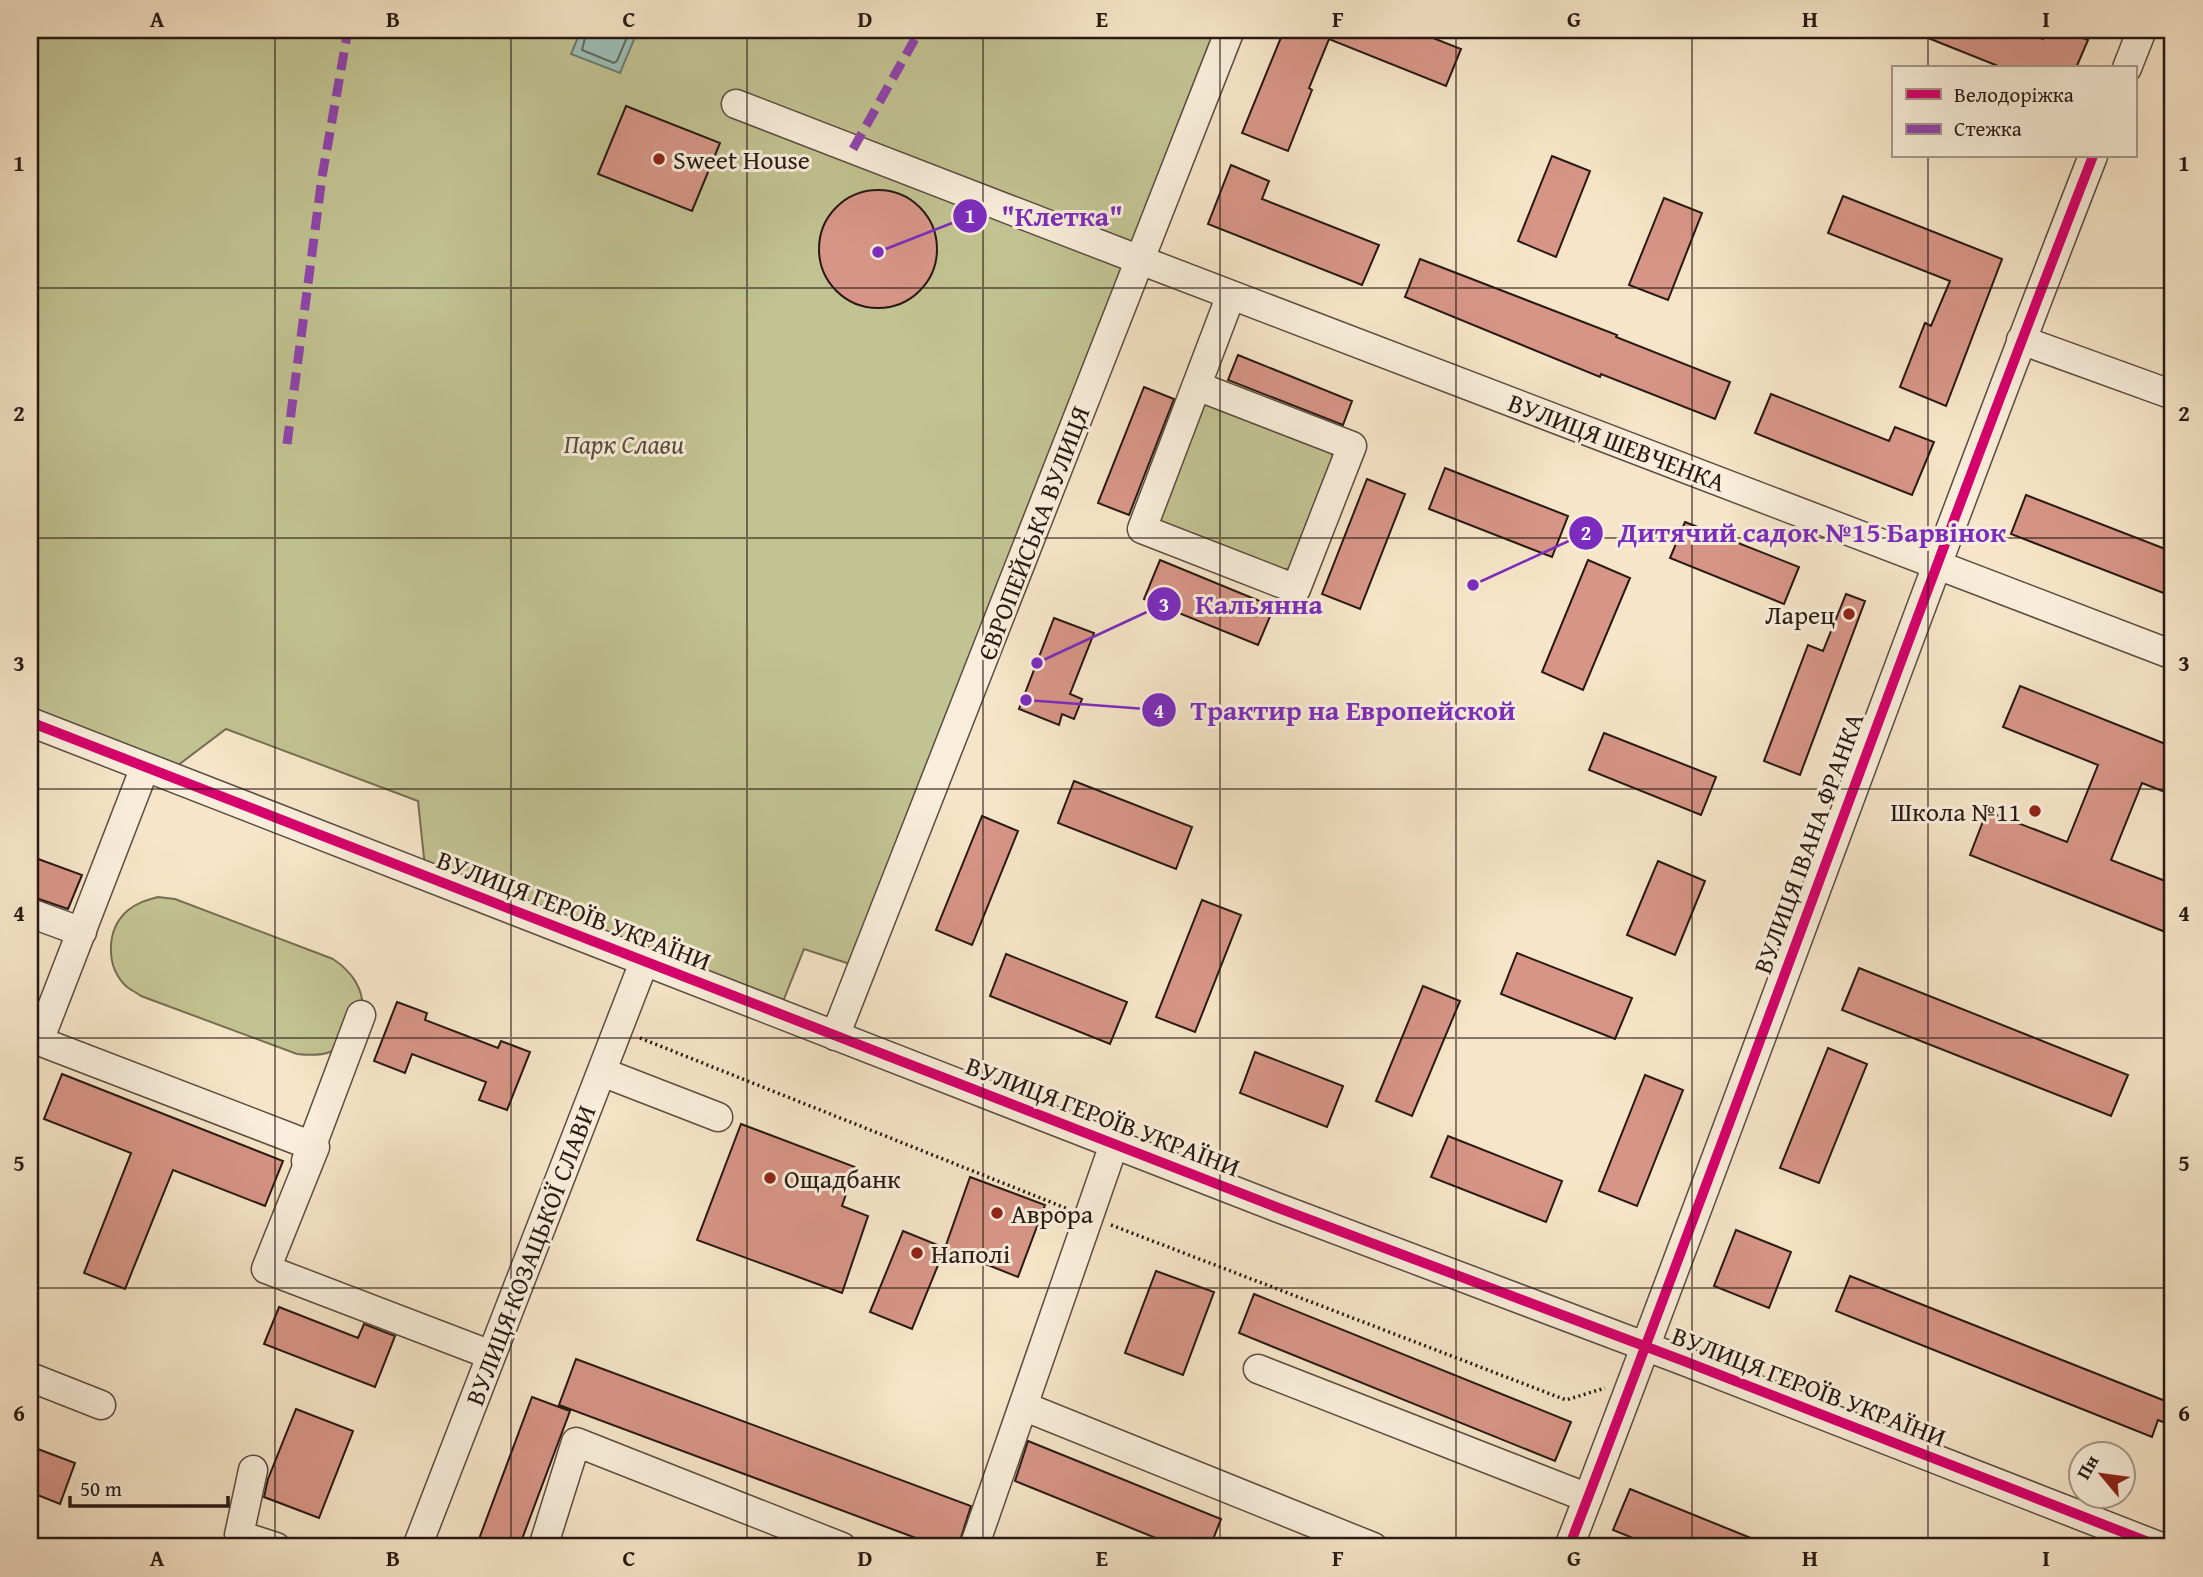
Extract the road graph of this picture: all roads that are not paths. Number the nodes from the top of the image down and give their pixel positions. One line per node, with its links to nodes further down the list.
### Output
1 (1230, 30): 6 (street, ЄВРОПЕЙСЬКА ВУЛИЦЯ)
2 (2142, 30): 3 (street)
3 (2128, 66)
4 (736, 104): 6 (street, ВУЛИЦЯ ШЕВЧЕНКА)
5 (2092, 158): 8 (street, ВУЛИЦЯ ІВАНА ФРАНКА)
6 (1140, 260): 7 (street, ВУЛИЦЯ ШЕВЧЕНКА); 19 (street, ЄВРОПЕЙСЬКА ВУЛИЦЯ)
7 (1231, 295): 9 (street); 11 (street, ВУЛИЦЯ ШЕВЧЕНКА)
8 (2021, 340): 10 (street); 11 (street, ВУЛИЦЯ ІВАНА ФРАНКА)
9 (1197, 386): 9 (street)
10 (2173, 395)
11 (1936, 564): 12 (street, ВУЛИЦЯ ШЕВЧЕНКА); 24 (street, ВУЛИЦЯ ІВАНА ФРАНКА)
12 (2173, 655)
13 (30, 722): 14 (street, ВУЛИЦЯ ГЕРОЇВ УКРАЇНИ)
14 (145, 767): 16 (street); 17 (street, ВУЛИЦЯ ГЕРОЇВ УКРАЇНИ)
15 (30, 913): 16 (street)
16 (82, 932): 23 (street)
17 (644, 962): 19 (street, ВУЛИЦЯ ГЕРОЇВ УКРАЇНИ); 20 (street, ВУЛИЦЯ КОЗАЦЬКОЇ СЛАВИ)
18 (361, 1015): 23 (street)
19 (835, 1036): 22 (street, ВУЛИЦЯ ГЕРОЇВ УКРАЇНИ)
20 (602, 1072): 21 (street); 25 (street, ВУЛИЦЯ КОЗАЦЬКОЇ СЛАВИ)
21 (718, 1117)
22 (1114, 1144): 24 (street, ВУЛИЦЯ ГЕРОЇВ УКРАЇНИ); 29 (street)
23 (266, 1269): 25 (street)
24 (1646, 1347): 31 (street, ВУЛИЦЯ ІВАНА ФРАНКА); 39 (street, ВУЛИЦЯ ГЕРОЇВ УКРАЇНИ)
25 (491, 1355): 33 (street, ВУЛИЦЯ КОЗАЦЬКОЇ СЛАВИ)
26 (1258, 1368): 31 (street)
27 (30, 1377): 28 (street)
28 (101, 1405)
29 (1023, 1406): 36 (street); 37 (street)
30 (253, 1470): 32 (street)
31 (1588, 1498): 38 (street, ВУЛИЦЯ ІВАНА ФРАНКА)
32 (259, 1545)
33 (417, 1547)
34 (543, 1547): 35 (street)
35 (842, 1547)
36 (974, 1547)
37 (1373, 1547)
38 (1569, 1547)
39 (2161, 1547)

